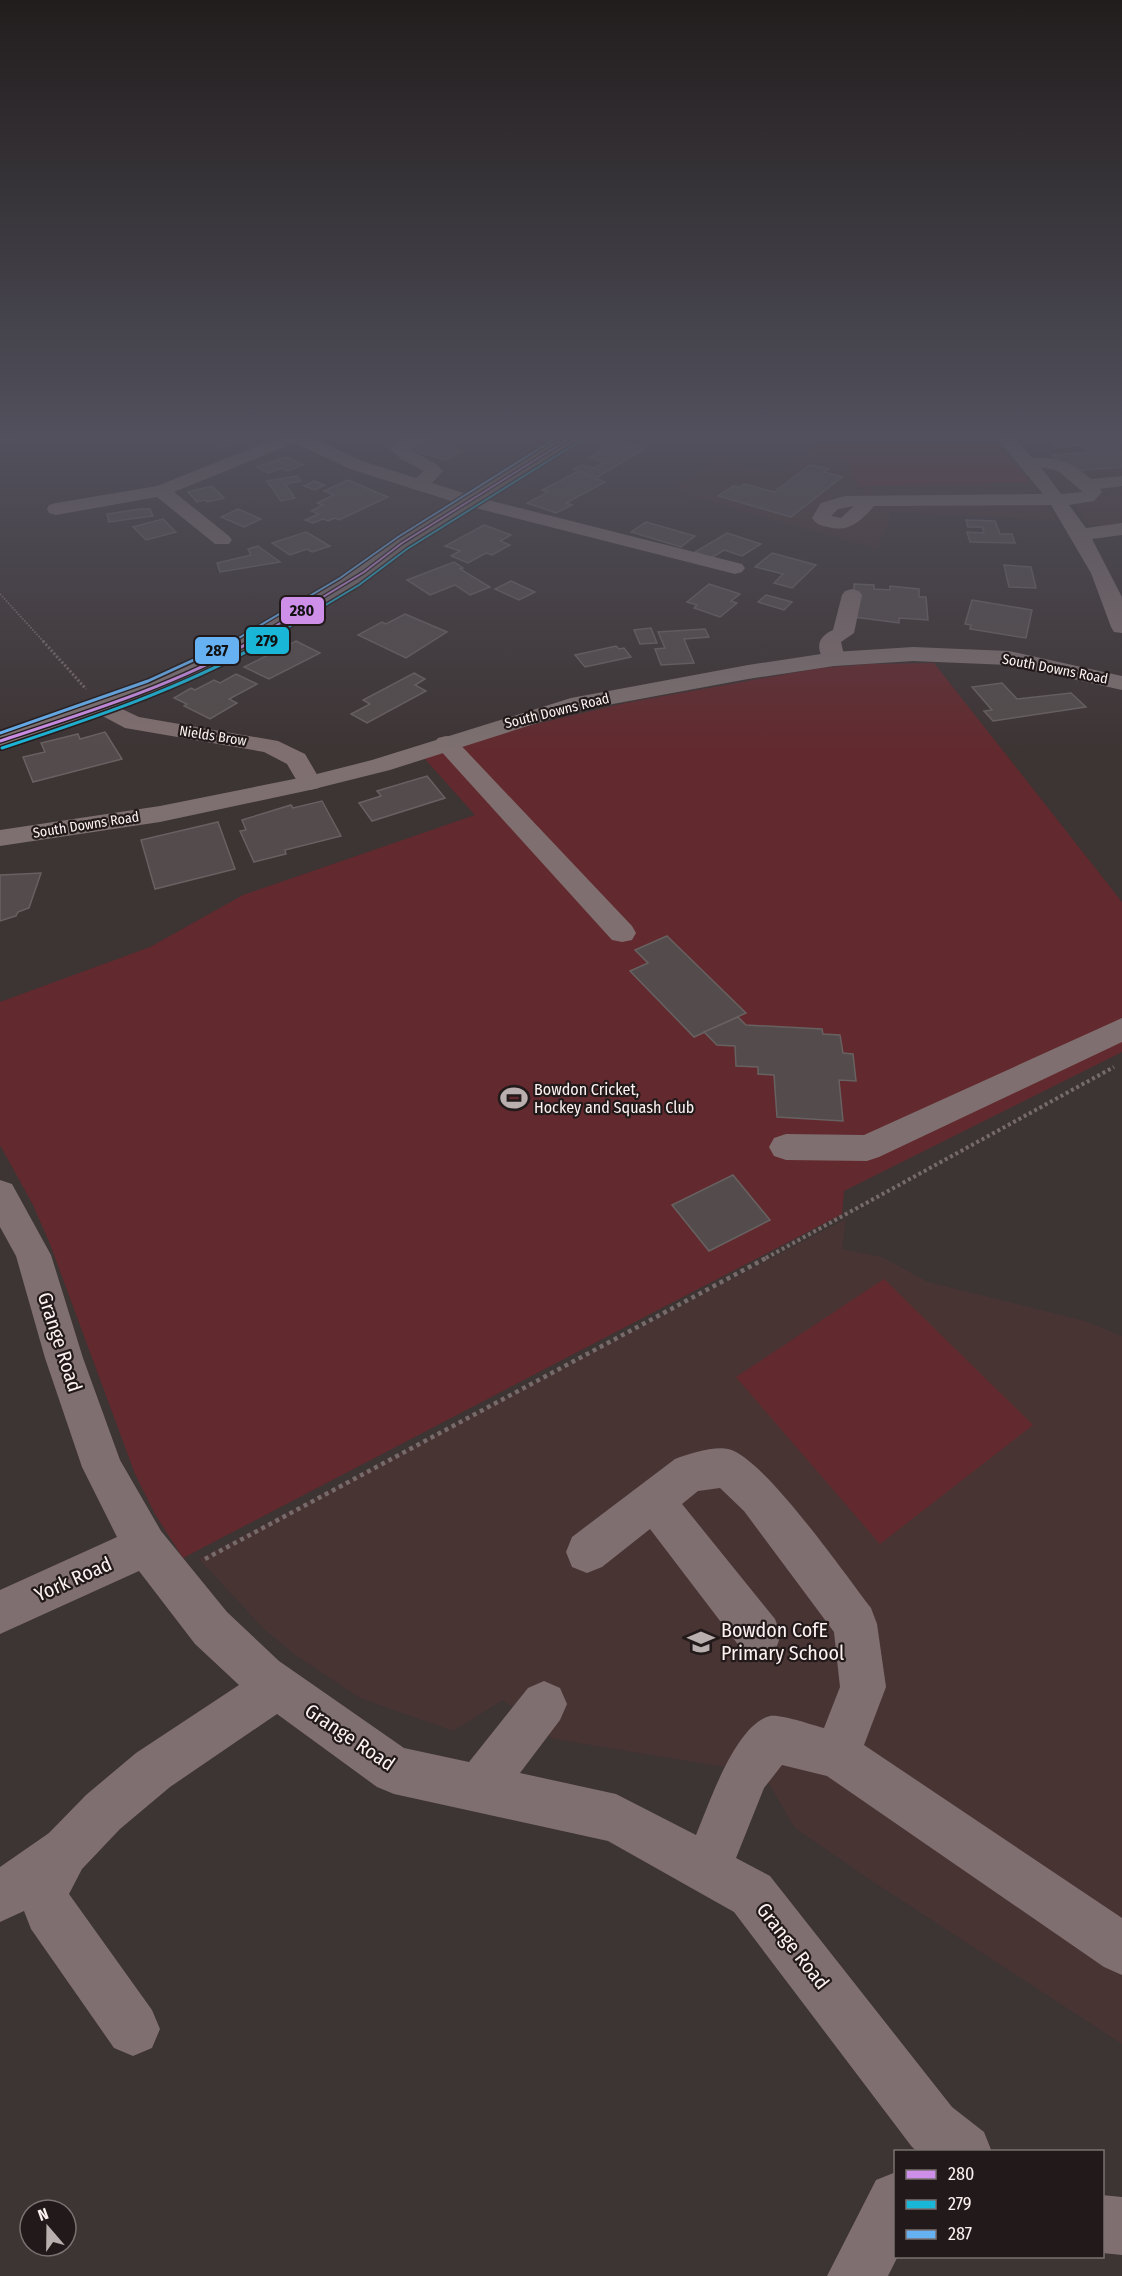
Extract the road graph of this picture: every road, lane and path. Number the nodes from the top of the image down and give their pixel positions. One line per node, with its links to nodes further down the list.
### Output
1 (410, 538): 10 (main road)
2 (617, 538): 4 (street)
3 (1082, 538): 7 (street)
4 (735, 568)
5 (0, 594): 10 (path)
6 (852, 596): 8 (street)
7 (1122, 627)
8 (834, 659): 9 (main road, South Downs Road); 12 (main road, South Downs Road)
9 (1121, 680)
10 (103, 707): 11 (main road); 13 (street, Nields Brow)
11 (0, 741)
12 (446, 743): 13 (main road, South Downs Road); 15 (street)
13 (309, 783): 14 (main road, South Downs Road)
14 (0, 838)
15 (622, 933)
16 (1122, 1029): 18 (street)
17 (1122, 1062): 22 (path)
18 (786, 1147)
19 (0, 1194): 22 (street, Grange Road)
20 (653, 1500): 21 (street); 24 (street); 27 (street)
21 (587, 1552)
22 (158, 1562): 23 (street, York Road); 25 (street, Grange Road)
23 (0, 1612)
24 (759, 1635)
25 (277, 1687): 28 (street, Grange Road); 29 (street)
26 (544, 1704): 28 (street)
27 (837, 1755): 30 (street); 32 (street)
28 (479, 1788): 30 (street, Grange Road)
29 (66, 1850): 31 (street); 33 (street)
30 (707, 1868): 34 (street, Grange Road)
31 (0, 1897)
32 (1122, 1949)
33 (133, 2029)
34 (939, 2143)
35 (894, 2204): 38 (street)
36 (1104, 2224): 37 (street)
37 (1122, 2226)
38 (856, 2276)

